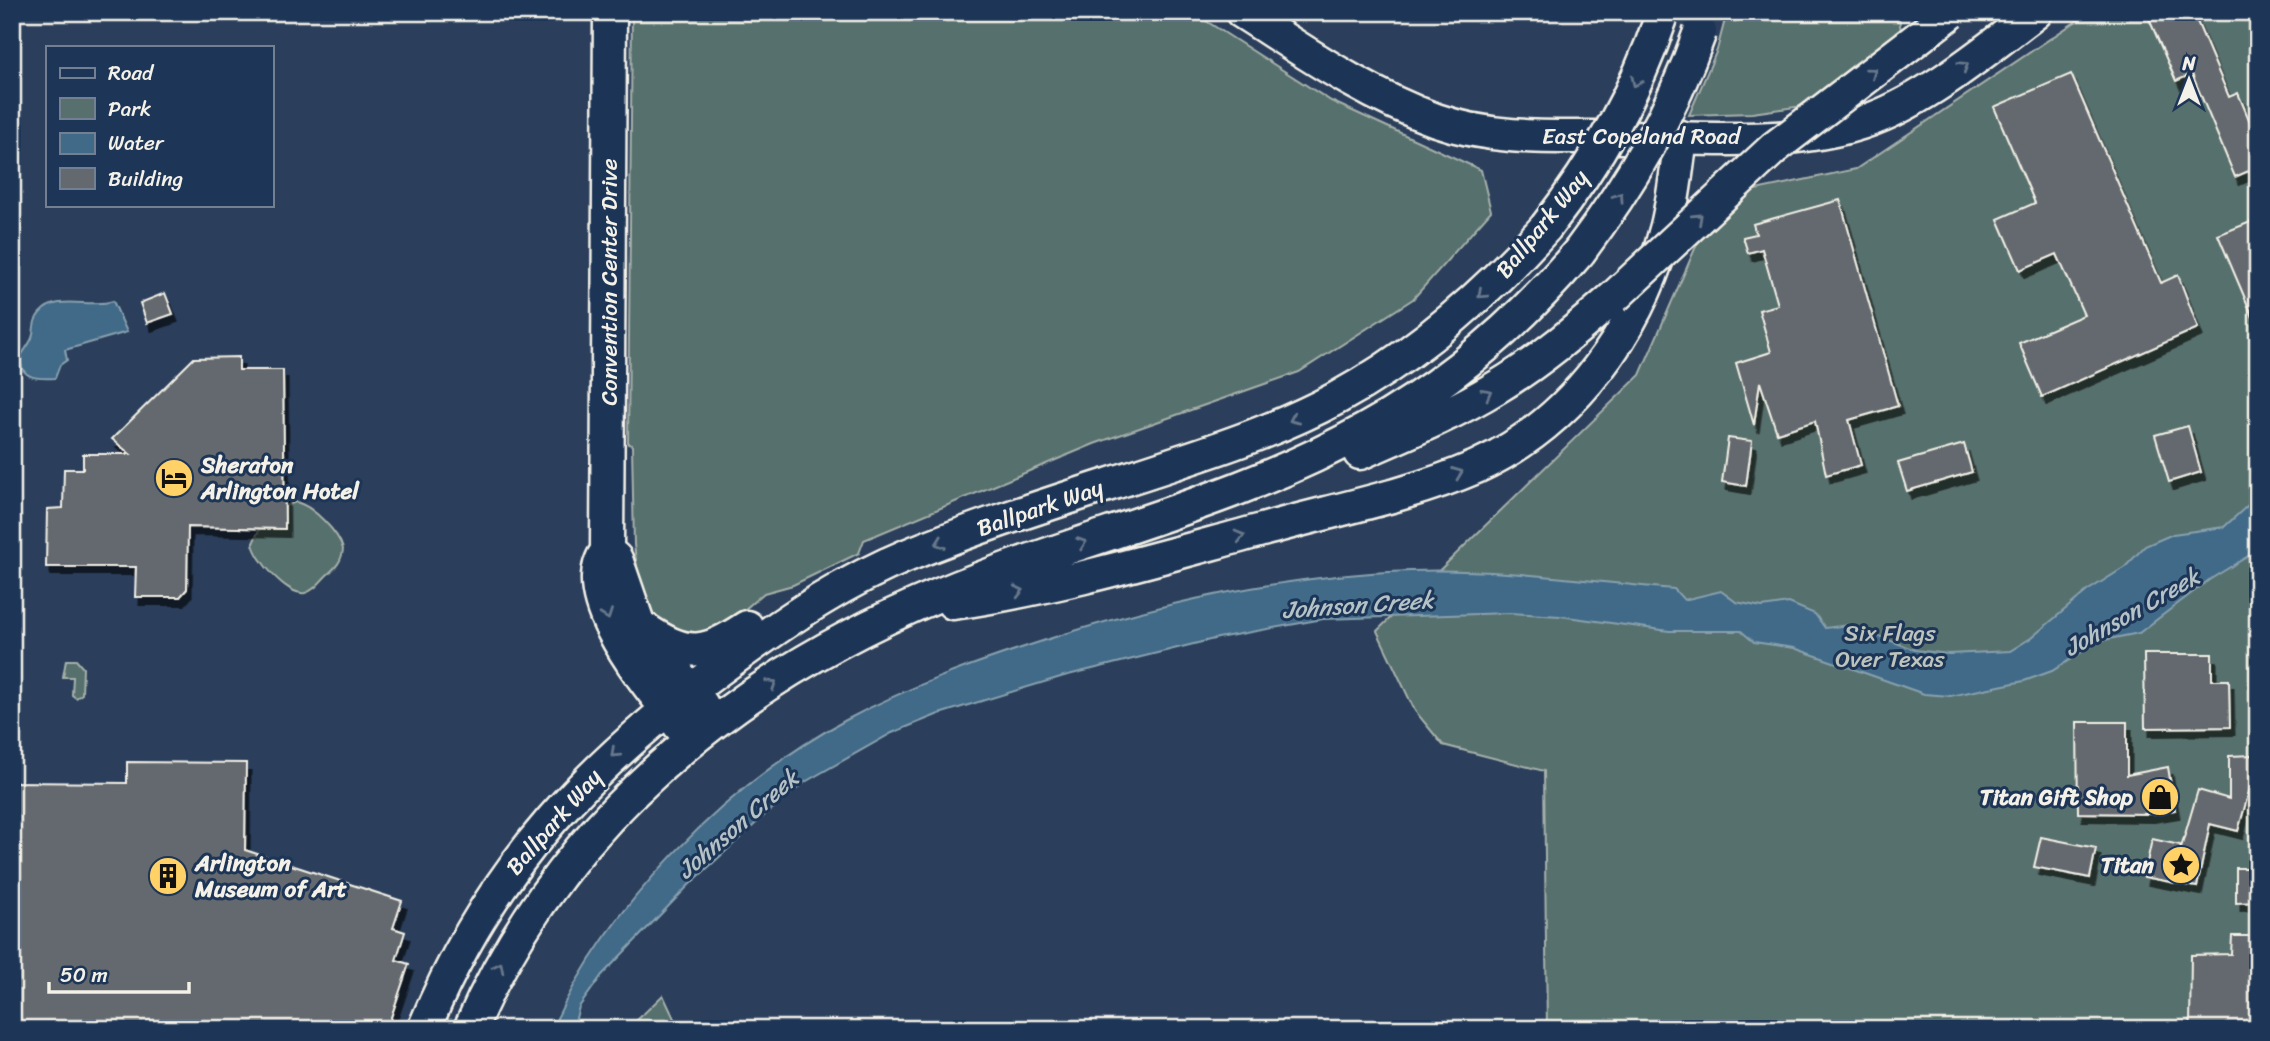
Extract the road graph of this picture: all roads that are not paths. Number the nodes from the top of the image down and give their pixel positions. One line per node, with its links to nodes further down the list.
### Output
1 (610, 12): 9 (main road, Convention Center Drive)
2 (1242, 12): 7 (main road, East Copeland Road)
3 (1952, 12): 8 (main road, one-way to 3, bridge)
4 (2036, 12): 7 (main road, East Copeland Road, one-way to 4)
5 (1662, 15): 11 (main road, Ballpark Way, one-way to 11, bridge)
6 (1703, 22): 8 (main road, Ballpark Way, one-way to 6, bridge)
7 (1681, 137): 10 (main road, one-way to 7)
8 (1149, 520): 10 (main road, Ballpark Way, one-way to 8)
9 (607, 551): 12 (main road, Convention Center Drive); 13 (main road, Convention Center Drive, one-way to 13)
10 (904, 610): 14 (main road, Ballpark Way, one-way to 10)
11 (796, 614): 12 (main road); 13 (main road, Ballpark Way)
12 (638, 623): 13 (main road, Convention Center Drive)
13 (679, 700): 14 (main road, Convention Center Drive); 15 (main road, Ballpark Way, one-way to 15)
14 (702, 729): 16 (main road, Ballpark Way)
15 (496, 891): 16 (main road); 17 (main road, Ballpark Way)
16 (530, 914): 18 (main road, Ballpark Way, one-way to 16)
17 (424, 1029)
18 (470, 1029)

